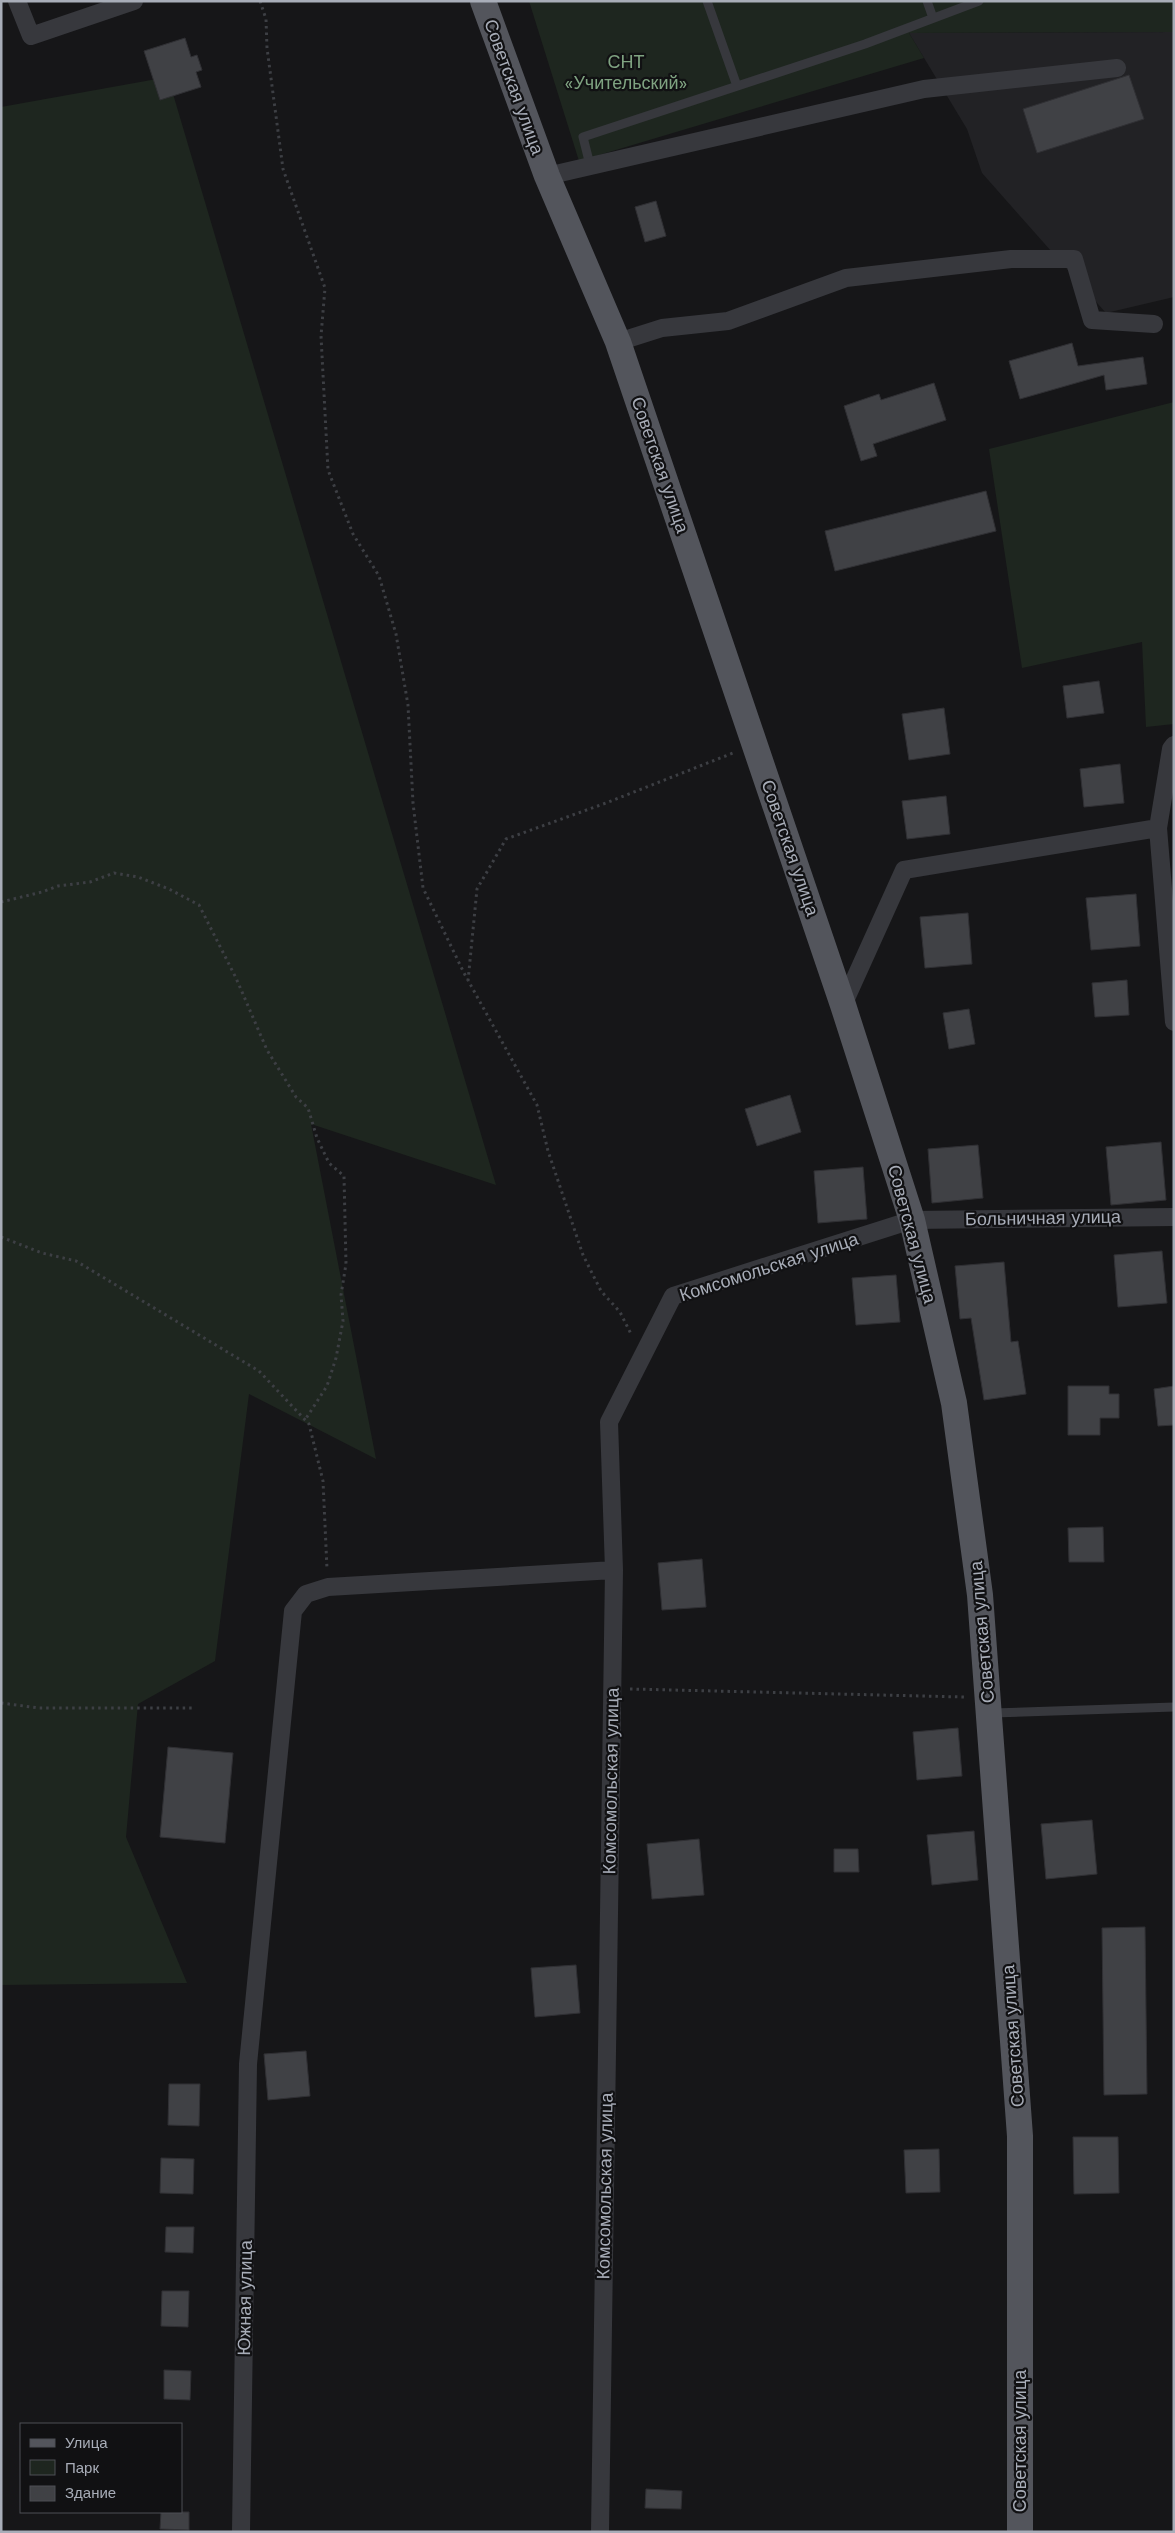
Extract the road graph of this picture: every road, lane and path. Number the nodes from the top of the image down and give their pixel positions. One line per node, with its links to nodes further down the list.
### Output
1 (17, 1): 2 (street)
2 (134, 1)
3 (260, 1): 19 (path)
4 (483, 1): 12 (main road, Советская улица)
5 (706, 1): 10 (lane)
6 (927, 1): 8 (lane)
7 (979, 1): 8 (lane)
8 (933, 18): 10 (lane)
9 (1117, 68): 11 (street)
10 (737, 86): 11 (lane)
11 (590, 165): 12 (street)
12 (547, 176): 14 (main road, Советская улица)
13 (1154, 324): 14 (street)
14 (618, 342): 15 (main road, Советская улица)
15 (755, 745): 19 (path); 20 (main road, Советская улица)
16 (1174, 745): 17 (street)
17 (1158, 828): 20 (street); 21 (street)
18 (1, 902): 26 (path)
19 (468, 981): 25 (path)
20 (843, 1005): 23 (main road, Советская улица)
21 (1174, 1022)
22 (1174, 1217): 23 (street, Больничная улица)
23 (912, 1220): 25 (street, Комсомольская улица); 34 (main road, Советская улица)
24 (1, 1237): 26 (path)
25 (637, 1367): 27 (street, Комсомольская улица)
26 (305, 1420): 28 (path)
27 (614, 1570): 28 (street, Южная улица); 29 (street, Комсомольская улица)
28 (328, 1587): 35 (street, Южная улица)
29 (612, 1688): 30 (path); 36 (street, Комсомольская улица)
30 (967, 1698)
31 (1, 1703): 33 (path)
32 (1174, 1707): 34 (lane)
33 (193, 1708)
34 (989, 1713): 37 (main road, Советская улица)
35 (241, 2532)
36 (600, 2532)
37 (1020, 2532)

